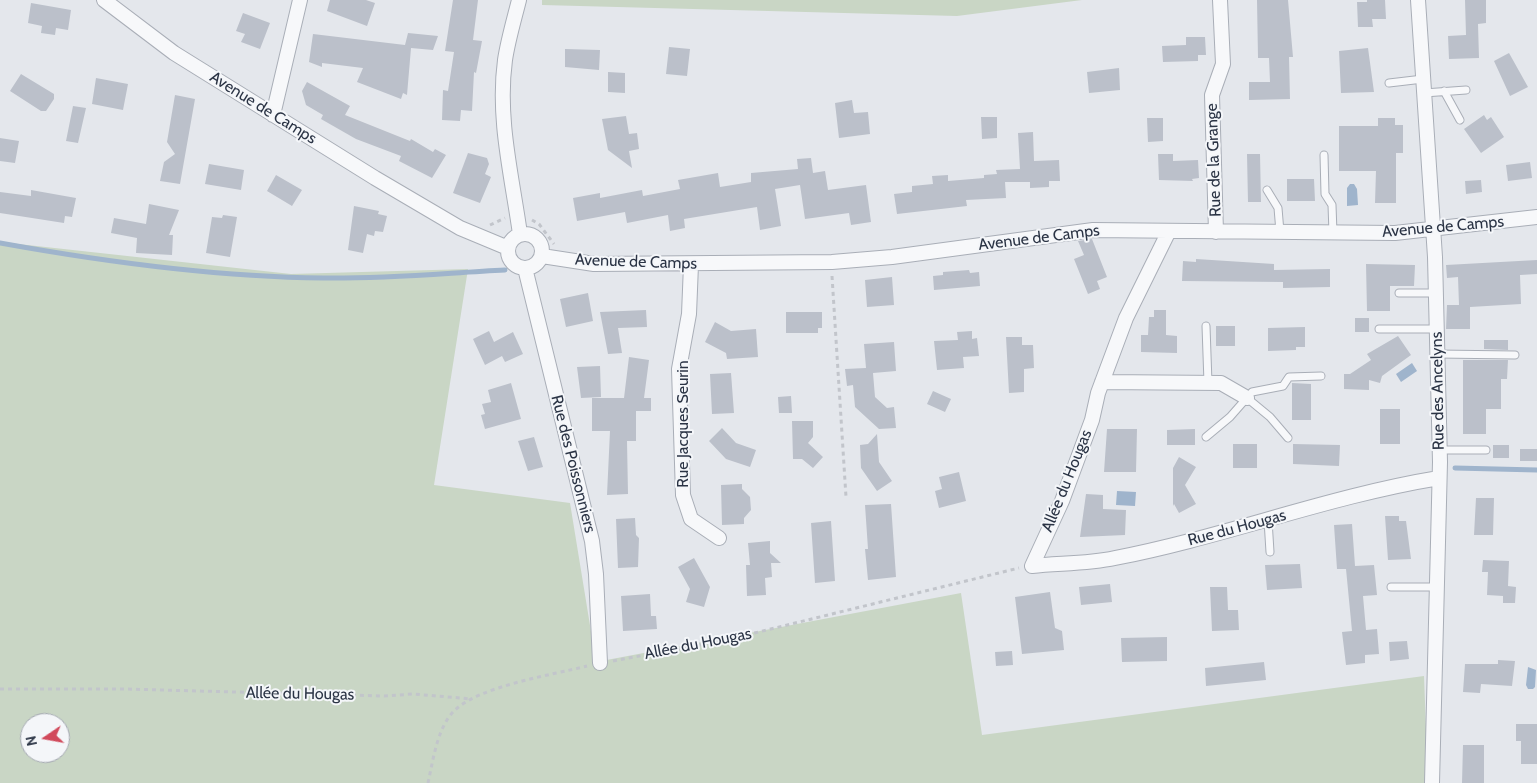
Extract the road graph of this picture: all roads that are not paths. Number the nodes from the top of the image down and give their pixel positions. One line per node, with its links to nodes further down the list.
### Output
1 (104, 0): 10 (street, Avenue de Camps)
2 (300, 0): 10 (street)
3 (519, 0): 20 (street)
4 (1220, 0): 17 (street, Rue de la Grange)
5 (1418, 0): 7 (street, Rue des Ancelyns)
6 (1389, 83): 7 (lane)
7 (1424, 86): 9 (lane); 15 (street, Rue des Ancelyns)
8 (1466, 90): 9 (lane)
9 (1444, 91): 11 (lane)
10 (273, 115): 21 (street, Avenue de Camps)
11 (1460, 120)
12 (1324, 155): 19 (lane)
13 (1267, 190): 18 (lane)
14 (1537, 217): 15 (street, Avenue de Camps)
15 (1432, 230): 19 (street, Avenue de Camps); 26 (street, Rue des Ancelyns)
16 (1169, 231): 17 (street, Avenue de Camps); 23 (street, Avenue de Camps); 33 (street, Allée du Hougas)
17 (1216, 232): 18 (street, Avenue de Camps)
18 (1280, 232): 19 (street, Avenue de Camps)
19 (1333, 233)
20 (520, 234): 21 (street); 22 (street)
21 (508, 248): 24 (street)
22 (542, 256): 23 (street, Avenue de Camps); 24 (street)
23 (691, 265): 42 (street, Rue Jacques Seurin)
24 (525, 268): 47 (street, Rue des Poissonniers)
25 (1399, 293): 26 (lane)
26 (1436, 294): 29 (street, Rue des Ancelyns)
27 (1206, 326): 34 (lane)
28 (1380, 329): 29 (lane)
29 (1436, 329): 30 (street, Rue des Ancelyns)
30 (1437, 354): 31 (lane); 38 (street, Rue des Ancelyns)
31 (1515, 355)
32 (1321, 376): 35 (lane)
33 (1102, 382): 34 (street); 44 (street, Allée du Hougas)
34 (1208, 383): 35 (street)
35 (1247, 398): 36 (lane); 37 (lane)
36 (1206, 437)
37 (1288, 438)
38 (1439, 450): 39 (lane); 40 (street, Rue des Ancelyns)
39 (1486, 450)
40 (1439, 478): 41 (street, Rue du Hougas); 46 (street, Rue des Ancelyns)
41 (1268, 520): 43 (lane); 44 (street, Rue du Hougas)
42 (718, 538)
43 (1270, 552)
44 (1032, 566)
45 (1391, 587): 46 (lane)
46 (1437, 587): 48 (street, Rue des Ancelyns)
47 (600, 663)
48 (1432, 783)

